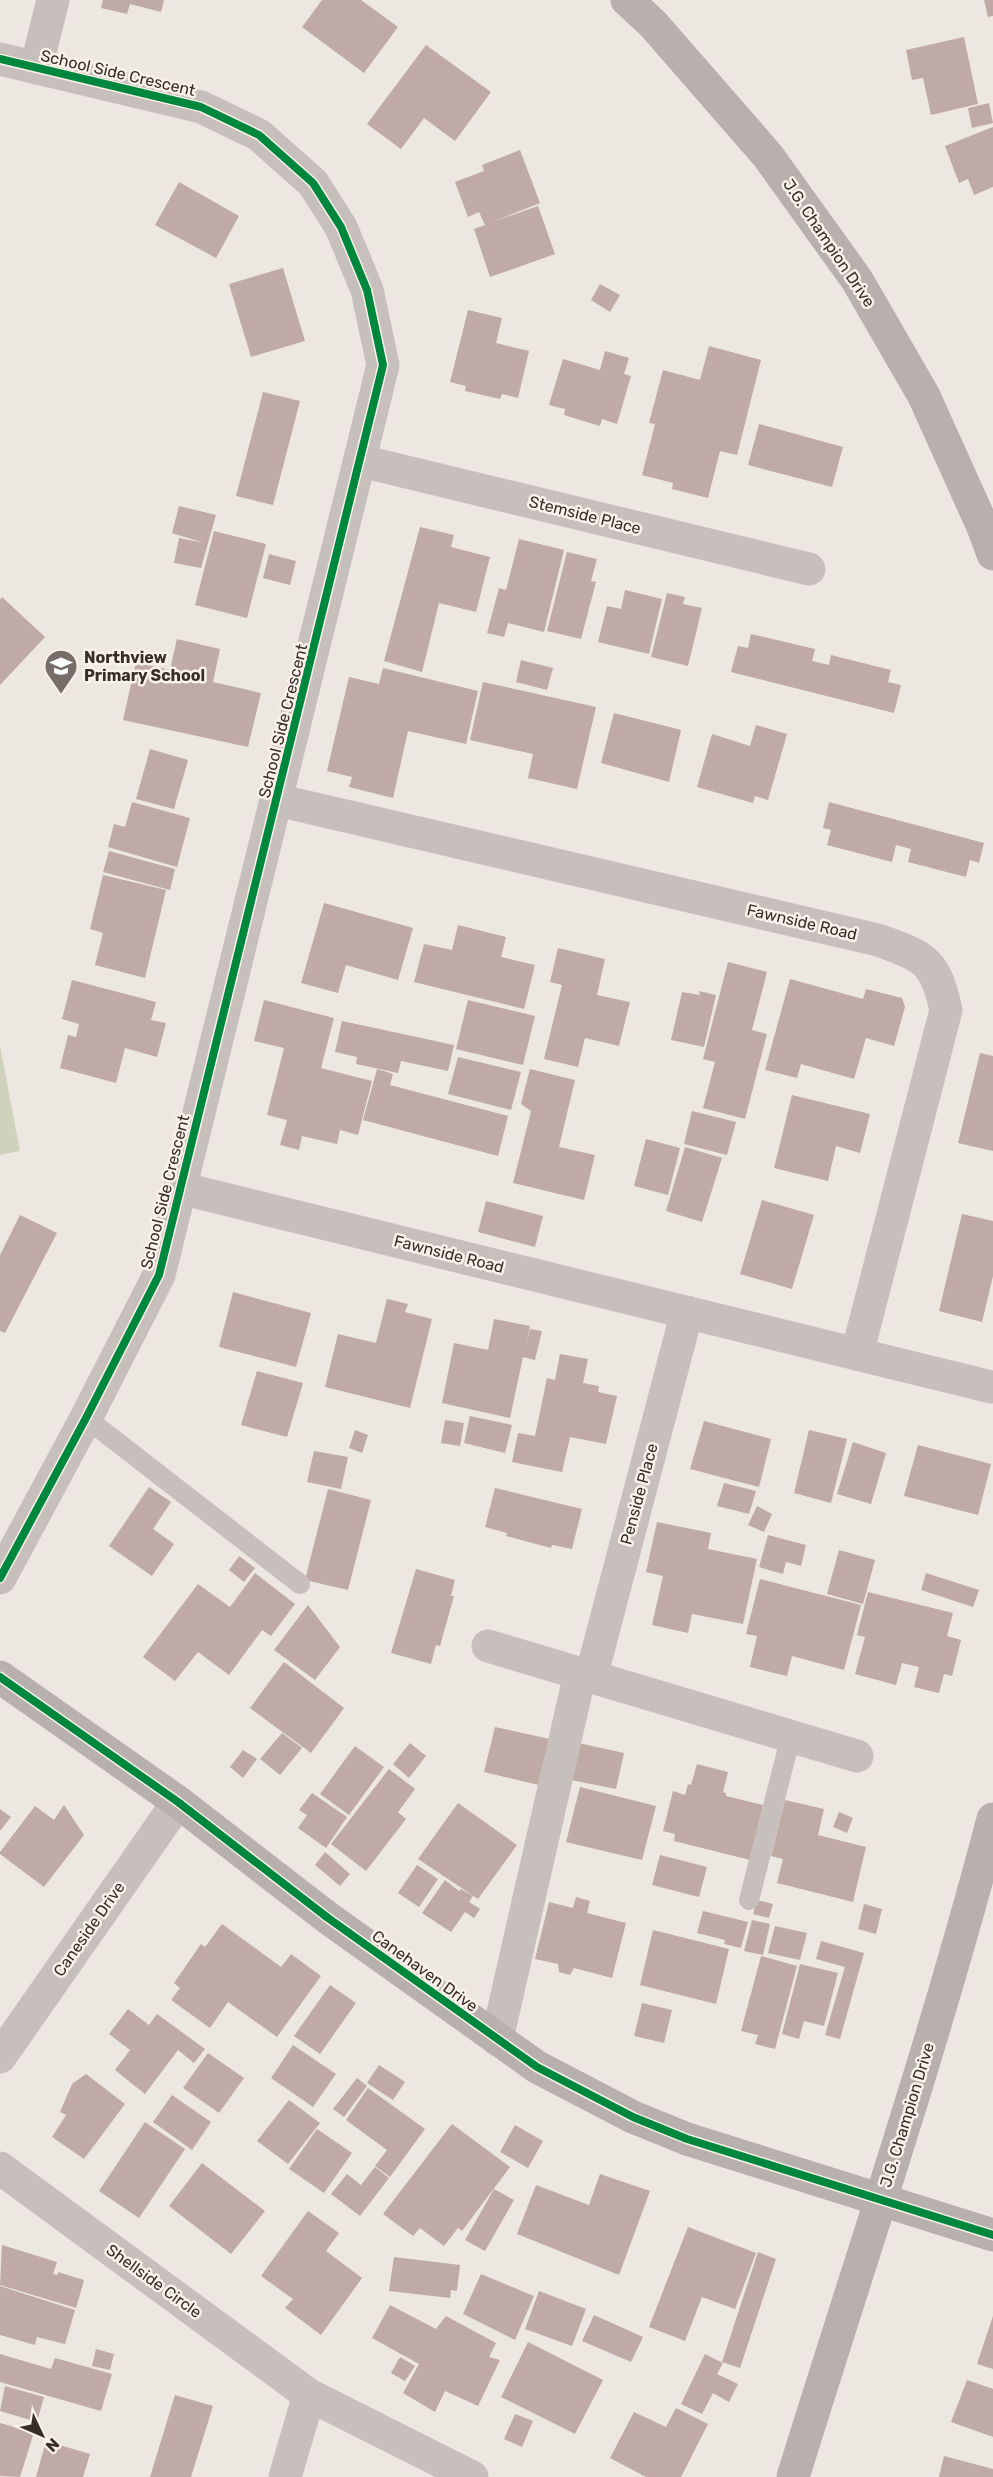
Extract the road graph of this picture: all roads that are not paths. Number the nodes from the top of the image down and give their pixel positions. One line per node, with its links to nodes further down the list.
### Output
1 (53, 0): 4 (street)
2 (627, 0): 6 (main road, J.G. Champion Drive)
3 (0, 59): 4 (street, School Side Crescent)
4 (36, 68): 5 (street, School Side Crescent)
5 (361, 461): 7 (street, Stemside Place); 8 (street, School Side Crescent)
6 (993, 554)
7 (809, 569)
8 (277, 800): 9 (street, School Side Crescent); 11 (street, Fawnside Road)
9 (180, 1188): 10 (street, Fawnside Road); 13 (street, School Side Crescent)
10 (687, 1312): 11 (street, Fawnside Road); 17 (street, Penside Place)
11 (857, 1354): 12 (street, Fawnside Road)
12 (991, 1386)
13 (86, 1418): 14 (street, School Side Crescent); 15 (lane)
14 (0, 1578)
15 (300, 1584)
16 (488, 1646): 17 (street)
17 (585, 1675): 19 (street); 24 (street, Penside Place)
18 (0, 1677): 21 (main road, Canehaven Drive)
19 (791, 1736): 20 (street); 23 (lane)
20 (857, 1756)
21 (178, 1802): 24 (main road, Canehaven Drive); 25 (street, Caneside Drive)
22 (993, 1819): 27 (main road, J.G. Champion Drive)
23 (749, 1900)
24 (497, 2039): 27 (main road, Canehaven Drive)
25 (0, 2057)
26 (0, 2168): 29 (street, Shellside Circle)
27 (881, 2200): 28 (main road, Canehaven Drive); 32 (main road, J.G. Champion Drive)
28 (993, 2235)
29 (309, 2395): 30 (street); 31 (street, Shellside Circle)
30 (285, 2477)
31 (472, 2477)
32 (793, 2477)

